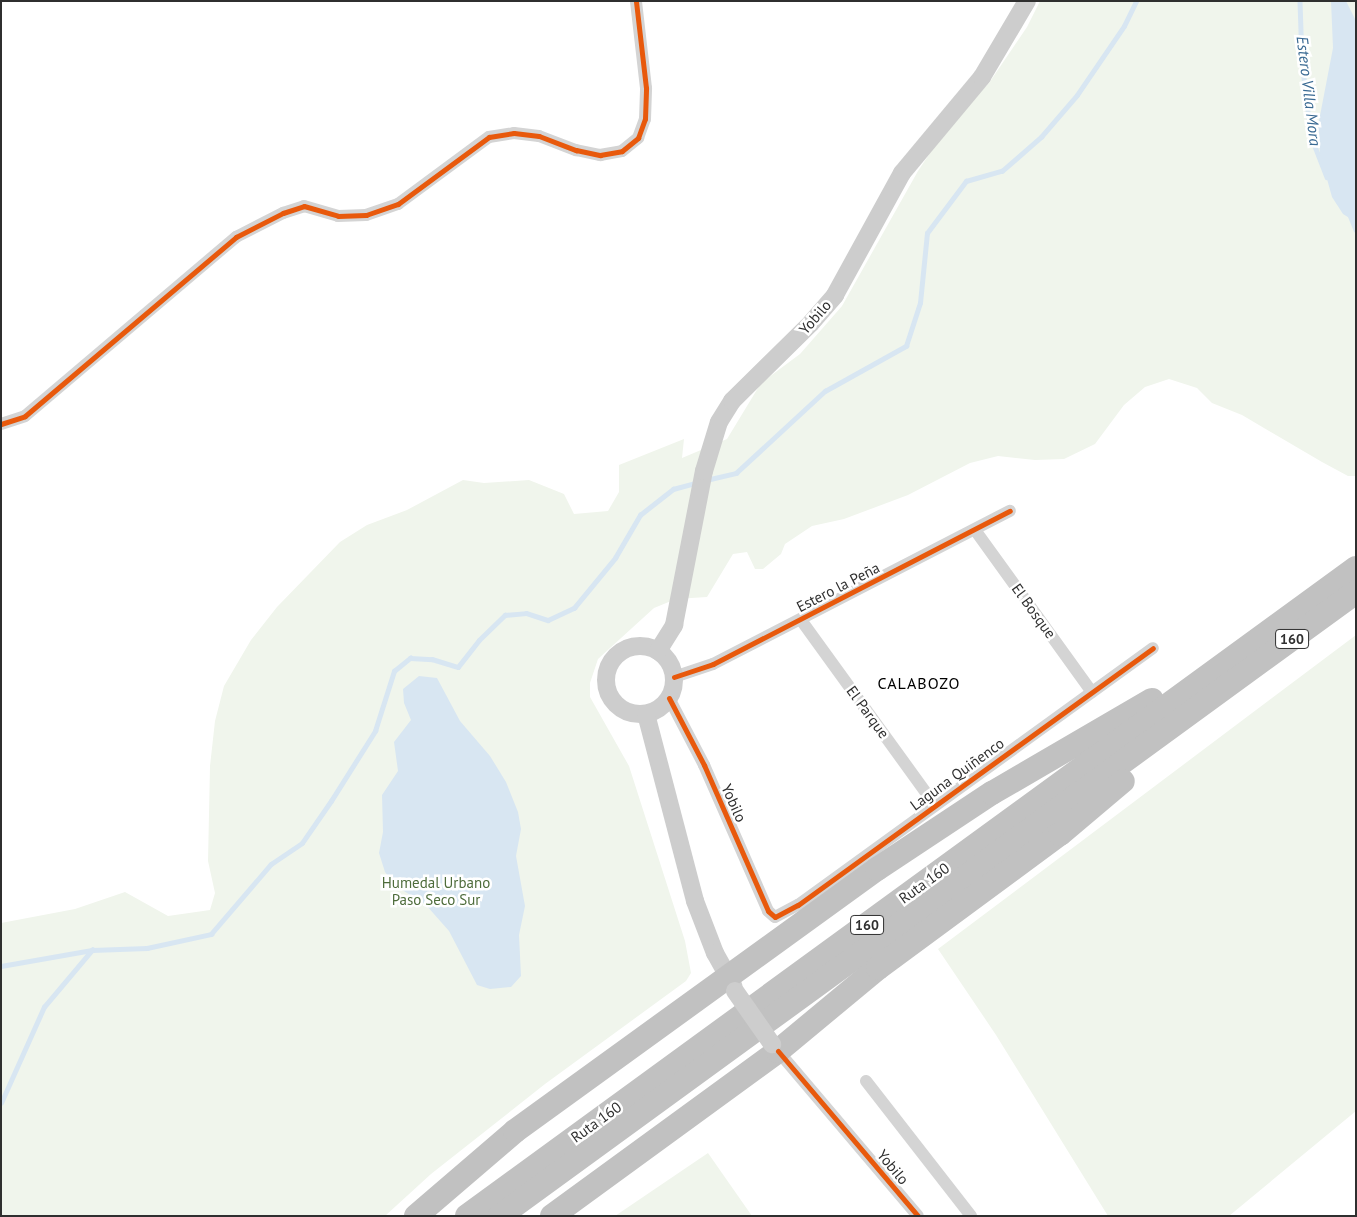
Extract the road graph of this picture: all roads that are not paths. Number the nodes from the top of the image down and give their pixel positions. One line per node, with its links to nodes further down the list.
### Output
1 (636, 1): 3 (street)
2 (1027, 1): 11 (main road, Yobilo)
3 (1, 424)
4 (1010, 511): 5 (street, Estero la Peña)
5 (975, 530): 8 (street, Estero la Peña); 14 (street, El Bosque)
6 (1356, 568): 9 (highway, Ruta 160 / 160)
7 (1356, 592): 13 (highway, Ruta 160 / 160)
8 (801, 620): 12 (street, Estero la Peña); 17 (street, El Parque)
9 (1266, 634): 19 (highway); 23 (highway, Ruta 160 / 160)
10 (1153, 648): 14 (street, Laguna Quiñenco)
11 (658, 651): 12 (main road); 16 (main road)
12 (674, 677): 15 (main road)
13 (1228, 686): 20 (highway); 24 (highway, Ruta 160 / 160)
14 (1092, 692): 17 (street, Laguna Quiñenco)
15 (669, 698): 16 (main road); 18 (street, Yobilo)
16 (646, 714): 19 (main road, Yobilo)
17 (935, 805): 18 (street, Laguna Quiñenco)
18 (774, 917)
19 (732, 985): 20 (main road, Yobilo, bridge); 22 (highway)
20 (775, 1048): 25 (highway); 26 (street, Yobilo)
21 (866, 1081): 27 (street)
22 (416, 1216)
23 (467, 1216)
24 (500, 1216)
25 (552, 1216)
26 (918, 1216)
27 (971, 1216)

